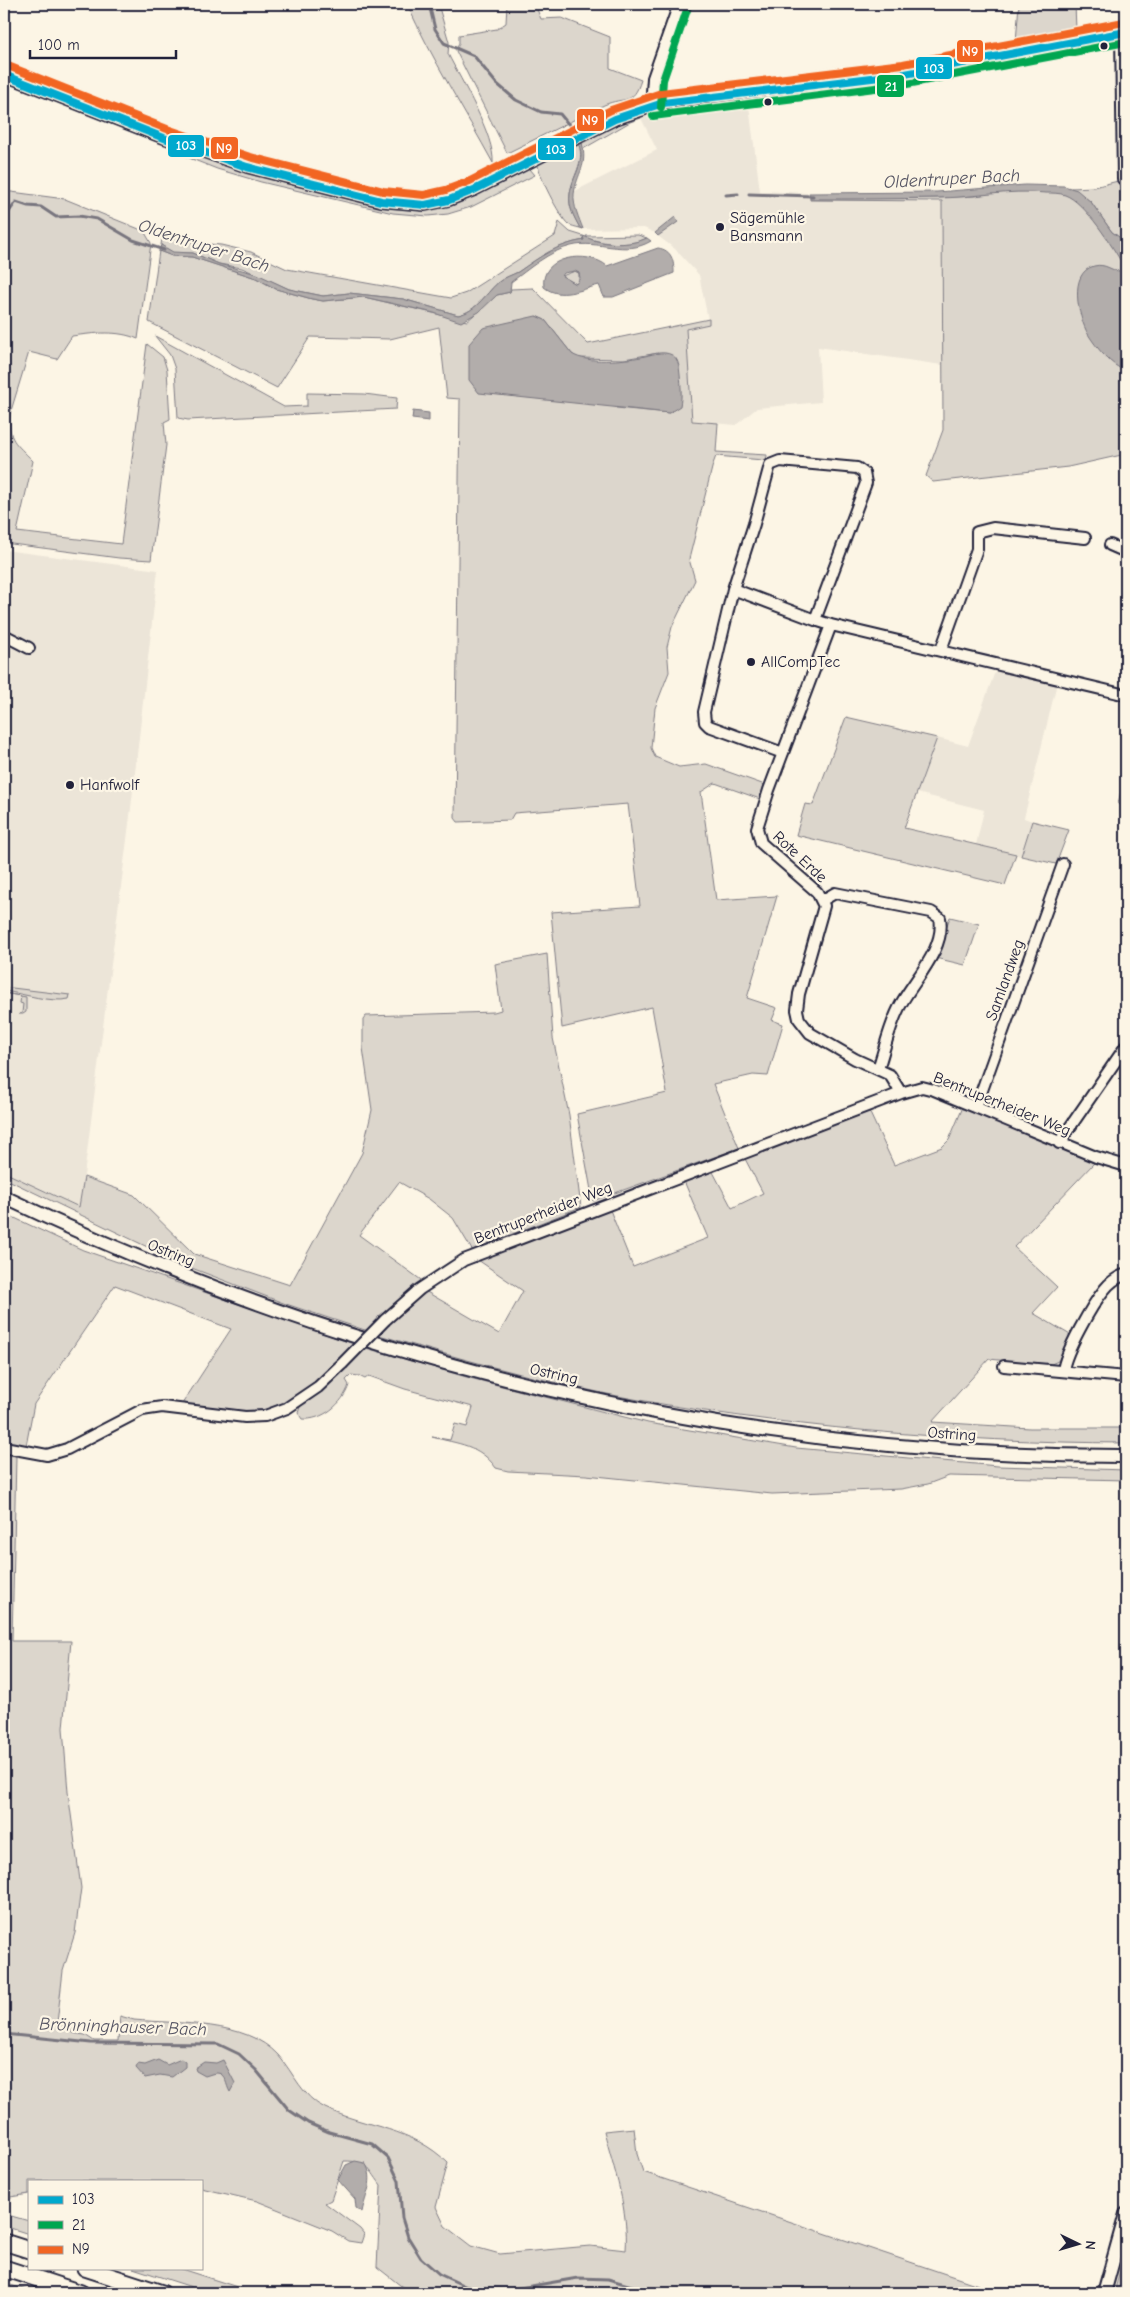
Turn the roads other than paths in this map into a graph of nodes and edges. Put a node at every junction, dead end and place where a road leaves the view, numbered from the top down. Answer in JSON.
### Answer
{"nodes":[{"id":1,"x":679,"y":4,"type":"edge"},
{"id":2,"x":1124,"y":32,"type":"edge"},
{"id":3,"x":4,"y":75,"type":"edge"},
{"id":4,"x":651,"y":106,"type":"junction"},
{"id":5,"x":1123,"y":179,"type":"dead end"},
{"id":6,"x":1085,"y":538,"type":"dead end"},
{"id":7,"x":1110,"y":545,"type":"dead end"},
{"id":8,"x":1126,"y":552,"type":"edge"},
{"id":9,"x":733,"y":589,"type":"junction"},
{"id":10,"x":815,"y":620,"type":"junction"},
{"id":11,"x":831,"y":625,"type":"junction"},
{"id":12,"x":4,"y":635,"type":"edge"},
{"id":13,"x":29,"y":648,"type":"dead end"},
{"id":14,"x":941,"y":650,"type":"junction"},
{"id":15,"x":1126,"y":695,"type":"edge"},
{"id":16,"x":783,"y":753,"type":"junction"},
{"id":17,"x":1063,"y":864,"type":"dead end"},
{"id":18,"x":823,"y":900,"type":"junction"},
{"id":19,"x":1126,"y":1046,"type":"edge"},
{"id":20,"x":878,"y":1069,"type":"junction"},
{"id":21,"x":900,"y":1093,"type":"junction"},
{"id":22,"x":976,"y":1107,"type":"junction"},
{"id":23,"x":1060,"y":1143,"type":"junction"},
{"id":24,"x":1126,"y":1166,"type":"edge"},
{"id":25,"x":4,"y":1197,"type":"edge"},
{"id":26,"x":1126,"y":1274,"type":"edge"},
{"id":27,"x":1004,"y":1366,"type":"dead end"},
{"id":28,"x":1063,"y":1370,"type":"junction"},
{"id":29,"x":1126,"y":1377,"type":"edge"},
{"id":30,"x":4,"y":1447,"type":"edge"},
{"id":31,"x":1126,"y":1456,"type":"edge"},
{"id":32,"x":1126,"y":2214,"type":"edge"},
{"id":33,"x":4,"y":2242,"type":"edge"},
{"id":34,"x":28,"y":2250,"type":"edge"},
{"id":35,"x":4,"y":2268,"type":"edge"},
{"id":36,"x":90,"y":2270,"type":"edge"},
{"id":37,"x":81,"y":2293,"type":"edge"},
{"id":38,"x":162,"y":2293,"type":"edge"},
{"id":39,"x":1104,"y":2293,"type":"edge"}],
"edges":[{"from":1,"to":4,"type":"street"},
{"from":2,"to":4,"type":"street"},
{"from":2,"to":5,"type":"street"},
{"from":3,"to":4,"type":"street"},
{"from":6,"to":14,"type":"street"},
{"from":7,"to":8,"type":"street"},
{"from":9,"to":10,"type":"street"},
{"from":9,"to":10,"type":"street"},
{"from":9,"to":16,"type":"street"},
{"from":10,"to":11,"type":"street"},
{"from":11,"to":14,"type":"street"},
{"from":11,"to":16,"type":"street","name":"Rote Erde"},
{"from":12,"to":13,"type":"street"},
{"from":14,"to":15,"type":"street"},
{"from":16,"to":18,"type":"street","name":"Rote Erde"},
{"from":17,"to":22,"type":"street","name":"Samlandweg"},
{"from":18,"to":20,"type":"street","name":"Rote Erde"},
{"from":18,"to":20,"type":"street"},
{"from":19,"to":23,"type":"street"},
{"from":20,"to":21,"type":"street","name":"Rote Erde"},
{"from":21,"to":22,"type":"street","name":"Bentruperheider Weg"},
{"from":21,"to":30,"type":"street","name":"Bentruperheider Weg","bridge":true},
{"from":22,"to":23,"type":"street","name":"Bentruperheider Weg"},
{"from":23,"to":24,"type":"street","name":"Bentruperheider Weg"},
{"from":25,"to":31,"type":"main road","name":"Ostring"},
{"from":26,"to":28,"type":"street"},
{"from":27,"to":28,"type":"street"},
{"from":28,"to":29,"type":"street"},
{"from":32,"to":39,"type":"main road"},
{"from":33,"to":34,"type":"highway"},
{"from":35,"to":37,"type":"highway"},
{"from":36,"to":38,"type":"highway"}]}
